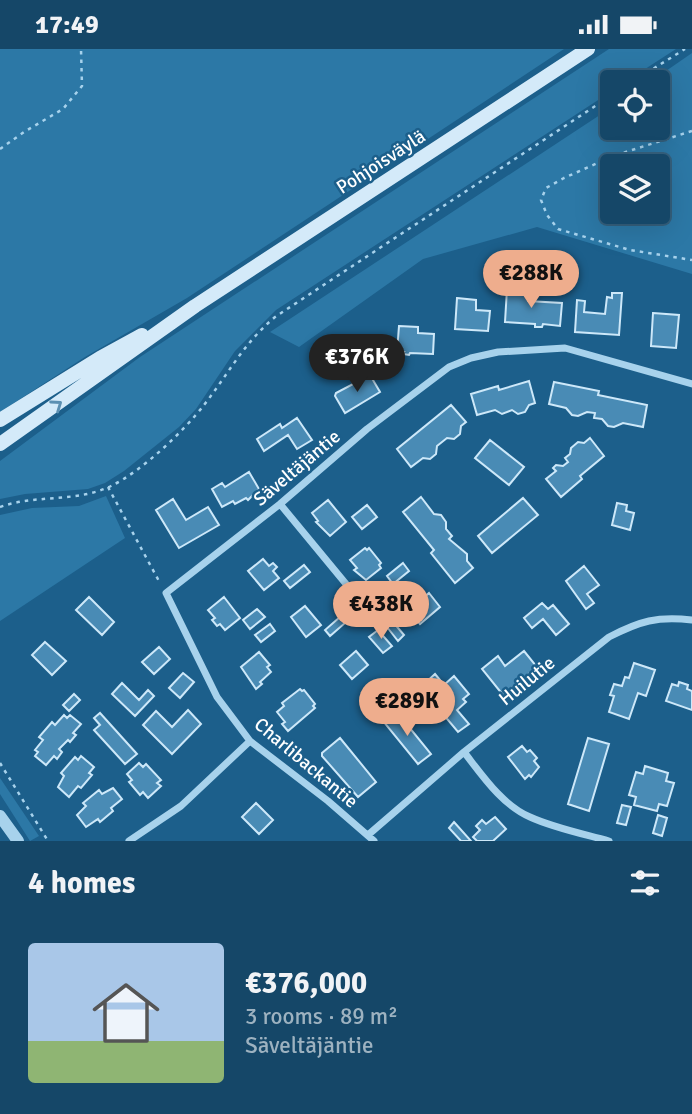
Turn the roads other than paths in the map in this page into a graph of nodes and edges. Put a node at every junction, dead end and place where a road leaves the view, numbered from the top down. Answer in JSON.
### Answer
{"nodes":[{"id":1,"x":588,"y":49,"type":"edge"},
{"id":2,"x":195,"y":306,"type":"junction"},
{"id":3,"x":692,"y":384,"type":"edge"},
{"id":4,"x":0,"y":420,"type":"edge"},
{"id":5,"x":0,"y":444,"type":"edge"},
{"id":6,"x":280,"y":504,"type":"junction"},
{"id":7,"x":166,"y":593,"type":"joint"},
{"id":8,"x":370,"y":613,"type":"dead end"},
{"id":9,"x":692,"y":620,"type":"edge"},
{"id":10,"x":250,"y":741,"type":"junction"},
{"id":11,"x":464,"y":752,"type":"junction"},
{"id":12,"x":0,"y":816,"type":"edge"},
{"id":13,"x":371,"y":838,"type":"edge"},
{"id":14,"x":18,"y":841,"type":"edge"},
{"id":15,"x":130,"y":841,"type":"edge"},
{"id":16,"x":609,"y":841,"type":"edge"}],
"edges":[{"from":1,"to":2,"type":"main road","name":"Pohjoisväylä"},
{"from":2,"to":4,"type":"main road","name":"Pohjoisväylä"},
{"from":5,"to":2,"type":"main road","name":"Pohjoisväylä","one_way":true},
{"from":3,"to":6,"type":"street","name":"Säveltäjäntie"},
{"from":6,"to":7,"type":"street","name":"Säveltäjäntie"},
{"from":6,"to":8,"type":"street"},
{"from":7,"to":10,"type":"street","name":"Charlibackantie"},
{"from":9,"to":11,"type":"street","name":"Huilutie"},
{"from":10,"to":13,"type":"street","name":"Charlibackantie"},
{"from":10,"to":15,"type":"street"},
{"from":11,"to":13,"type":"street","name":"Huilutie"},
{"from":11,"to":16,"type":"street"},
{"from":12,"to":14,"type":"street"}]}
